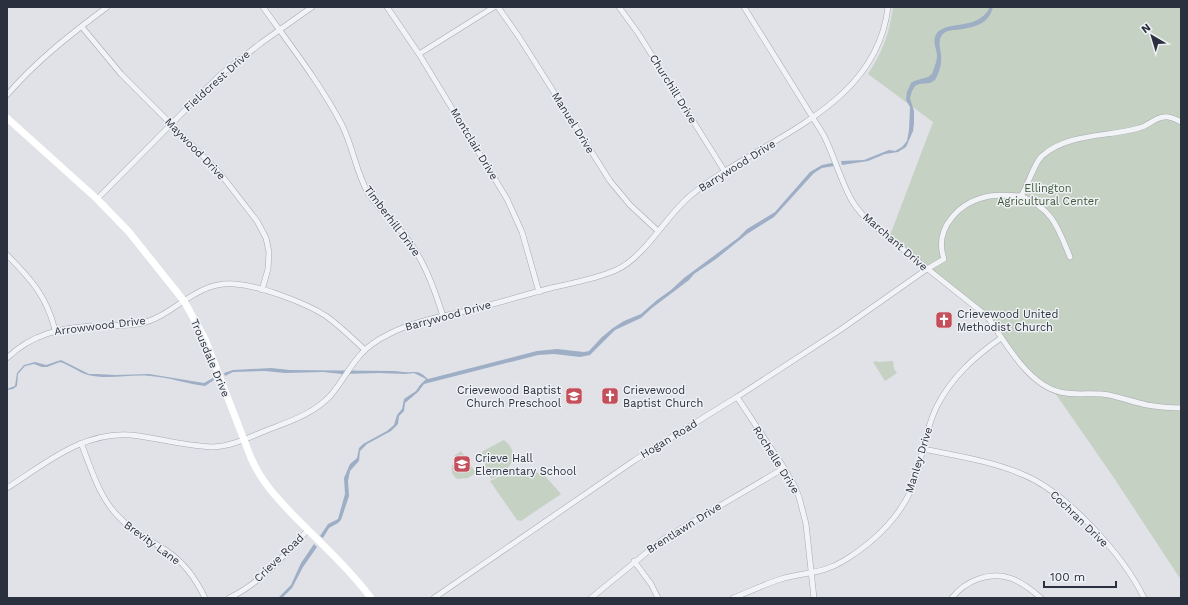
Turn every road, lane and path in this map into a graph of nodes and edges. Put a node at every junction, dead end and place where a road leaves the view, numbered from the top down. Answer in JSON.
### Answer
{"nodes":[{"id":1,"x":107,"y":7,"type":"edge"},
{"id":2,"x":263,"y":7,"type":"edge"},
{"id":3,"x":312,"y":7,"type":"edge"},
{"id":4,"x":387,"y":7,"type":"edge"},
{"id":5,"x":494,"y":7,"type":"edge"},
{"id":6,"x":498,"y":7,"type":"edge"},
{"id":7,"x":619,"y":7,"type":"edge"},
{"id":8,"x":744,"y":7,"type":"edge"},
{"id":9,"x":888,"y":7,"type":"edge"},
{"id":10,"x":82,"y":27,"type":"junction"},
{"id":11,"x":279,"y":30,"type":"junction"},
{"id":12,"x":419,"y":54,"type":"junction"},
{"id":13,"x":7,"y":95,"type":"edge"},
{"id":14,"x":813,"y":117,"type":"junction"},
{"id":15,"x":7,"y":118,"type":"edge"},
{"id":16,"x":1181,"y":122,"type":"edge"},
{"id":17,"x":171,"y":124,"type":"junction"},
{"id":18,"x":725,"y":172,"type":"junction"},
{"id":19,"x":1021,"y":196,"type":"junction"},
{"id":20,"x":97,"y":199,"type":"junction"},
{"id":21,"x":658,"y":231,"type":"junction"},
{"id":22,"x":7,"y":255,"type":"edge"},
{"id":23,"x":1070,"y":257,"type":"dead end"},
{"id":24,"x":926,"y":269,"type":"junction"},
{"id":25,"x":262,"y":290,"type":"junction"},
{"id":26,"x":539,"y":292,"type":"junction"},
{"id":27,"x":184,"y":301,"type":"junction"},
{"id":28,"x":443,"y":316,"type":"junction"},
{"id":29,"x":55,"y":330,"type":"junction"},
{"id":30,"x":1001,"y":338,"type":"junction"},
{"id":31,"x":365,"y":350,"type":"junction"},
{"id":32,"x":7,"y":358,"type":"edge"},
{"id":33,"x":737,"y":397,"type":"junction"},
{"id":34,"x":1181,"y":408,"type":"edge"},
{"id":35,"x":244,"y":440,"type":"junction"},
{"id":36,"x":81,"y":443,"type":"junction"},
{"id":37,"x":923,"y":449,"type":"junction"},
{"id":38,"x":784,"y":468,"type":"junction"},
{"id":39,"x":7,"y":488,"type":"edge"},
{"id":40,"x":308,"y":530,"type":"junction"},
{"id":41,"x":634,"y":561,"type":"junction"},
{"id":42,"x":811,"y":574,"type":"junction"},
{"id":43,"x":205,"y":598,"type":"edge"},
{"id":44,"x":230,"y":598,"type":"edge"},
{"id":45,"x":371,"y":598,"type":"edge"},
{"id":46,"x":434,"y":598,"type":"edge"},
{"id":47,"x":591,"y":598,"type":"edge"},
{"id":48,"x":658,"y":598,"type":"edge"},
{"id":49,"x":733,"y":598,"type":"edge"},
{"id":50,"x":814,"y":598,"type":"edge"},
{"id":51,"x":952,"y":598,"type":"edge"},
{"id":52,"x":1041,"y":598,"type":"edge"},
{"id":53,"x":1144,"y":598,"type":"edge"}],
"edges":[{"from":1,"to":10,"type":"street"},
{"from":2,"to":11,"type":"street","name":"Timberhill Drive"},
{"from":3,"to":11,"type":"street","name":"Fieldcrest Drive"},
{"from":4,"to":12,"type":"street","name":"Montclair Drive"},
{"from":5,"to":12,"type":"street"},
{"from":6,"to":21,"type":"street","name":"Manuel Drive"},
{"from":7,"to":18,"type":"street","name":"Churchill Drive"},
{"from":8,"to":14,"type":"street","name":"Marchant Drive"},
{"from":9,"to":14,"type":"street","name":"Barrywood Drive"},
{"from":10,"to":13,"type":"street"},
{"from":10,"to":17,"type":"street","name":"Maywood Drive"},
{"from":11,"to":17,"type":"street","name":"Fieldcrest Drive"},
{"from":11,"to":28,"type":"street","name":"Timberhill Drive"},
{"from":12,"to":26,"type":"street","name":"Montclair Drive"},
{"from":14,"to":18,"type":"street","name":"Barrywood Drive"},
{"from":14,"to":24,"type":"street","name":"Marchant Drive"},
{"from":15,"to":20,"type":"street","name":"Trousdale Drive"},
{"from":16,"to":19,"type":"street"},
{"from":17,"to":20,"type":"street","name":"Fieldcrest Drive"},
{"from":17,"to":25,"type":"street","name":"Maywood Drive"},
{"from":18,"to":21,"type":"street","name":"Barrywood Drive"},
{"from":19,"to":23,"type":"street"},
{"from":19,"to":24,"type":"street","name":"Hogan Road"},
{"from":20,"to":27,"type":"street","name":"Trousdale Drive"},
{"from":21,"to":26,"type":"street","name":"Barrywood Drive"},
{"from":22,"to":29,"type":"street"},
{"from":24,"to":30,"type":"street","name":"Marchant Drive"},
{"from":24,"to":33,"type":"street","name":"Hogan Road"},
{"from":25,"to":27,"type":"street","name":"Arrowwood Drive"},
{"from":25,"to":31,"type":"street","name":"Arrowwood Drive"},
{"from":26,"to":28,"type":"street","name":"Barrywood Drive"},
{"from":27,"to":29,"type":"street","name":"Arrowwood Drive"},
{"from":27,"to":35,"type":"street","name":"Trousdale Drive"},
{"from":28,"to":31,"type":"street","name":"Barrywood Drive"},
{"from":29,"to":32,"type":"street","name":"Arrowwood Drive"},
{"from":30,"to":34,"type":"street","name":"Marchant Drive"},
{"from":30,"to":37,"type":"street","name":"Manley Drive"},
{"from":31,"to":35,"type":"street","name":"Barrywood Drive"},
{"from":33,"to":38,"type":"street","name":"Rochelle Drive"},
{"from":33,"to":46,"type":"street","name":"Hogan Road"},
{"from":35,"to":36,"type":"street","name":"Barrywood Drive"},
{"from":35,"to":40,"type":"street","name":"Trousdale Drive"},
{"from":36,"to":39,"type":"street","name":"Barrywood Drive"},
{"from":36,"to":43,"type":"street","name":"Brevity Lane"},
{"from":37,"to":42,"type":"street","name":"Manley Drive"},
{"from":37,"to":53,"type":"street","name":"Cochran Drive"},
{"from":38,"to":41,"type":"street","name":"Brentlawn Drive"},
{"from":38,"to":42,"type":"street","name":"Rochelle Drive"},
{"from":40,"to":44,"type":"street","name":"Crieve Road"},
{"from":40,"to":45,"type":"street","name":"Trousdale Drive"},
{"from":41,"to":47,"type":"street","name":"Brentlawn Drive"},
{"from":41,"to":48,"type":"street"},
{"from":42,"to":49,"type":"street","name":"Manley Drive"},
{"from":42,"to":50,"type":"street","name":"Rochelle Drive"},
{"from":51,"to":52,"type":"street"}]}
